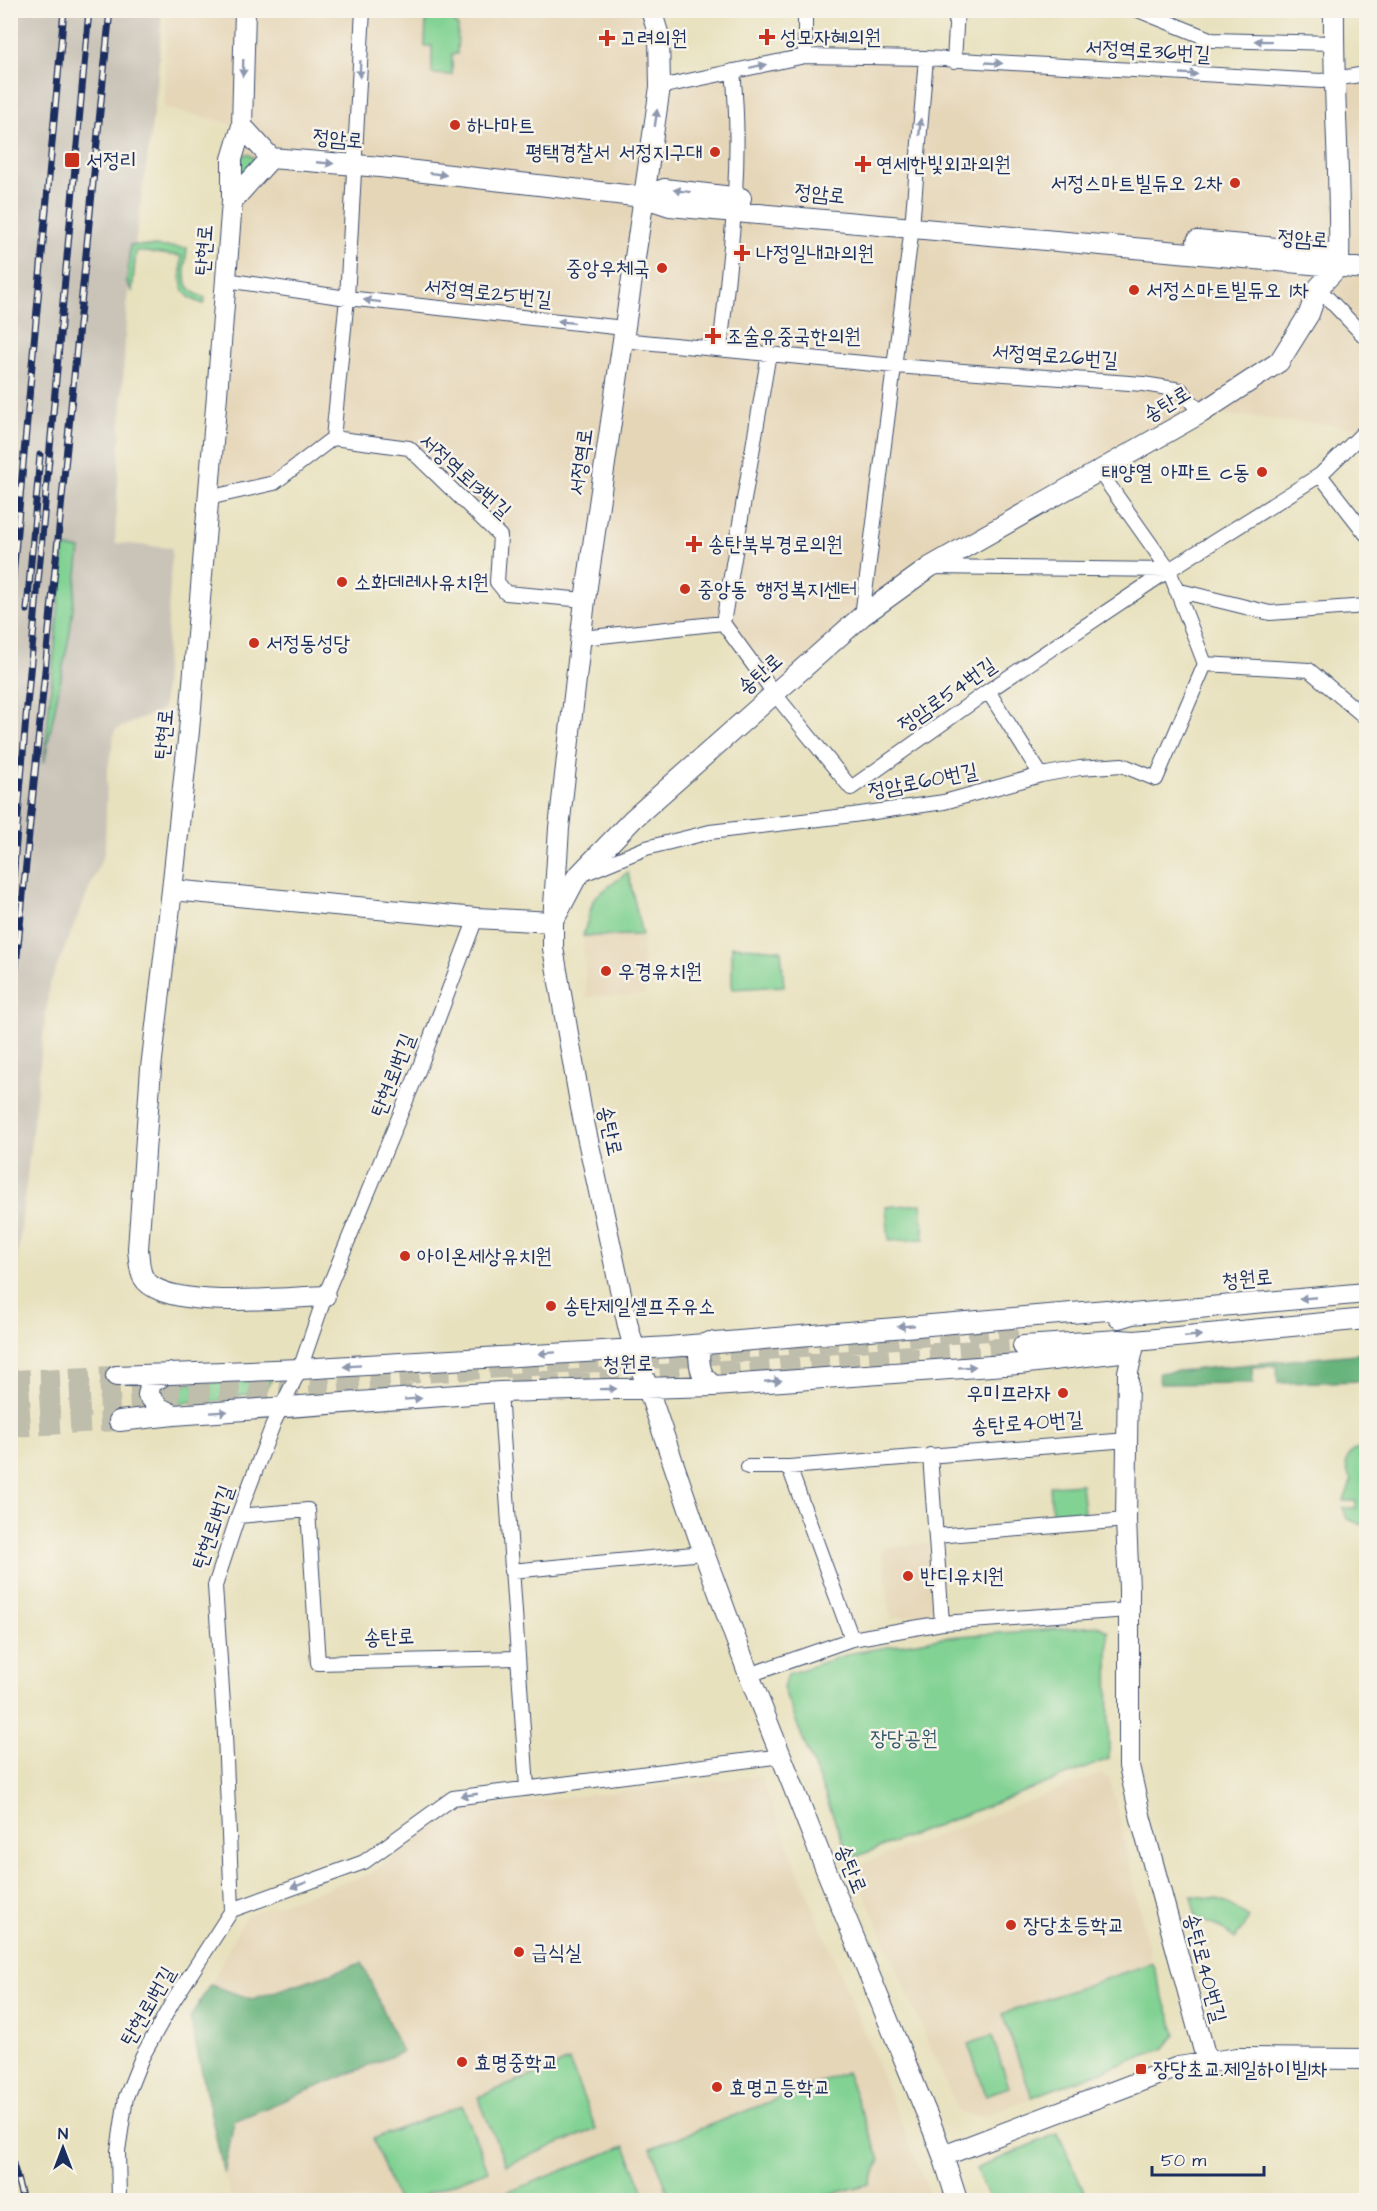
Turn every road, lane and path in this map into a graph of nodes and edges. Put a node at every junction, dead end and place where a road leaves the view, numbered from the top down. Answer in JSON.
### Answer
{"nodes":[{"id":1,"x":245,"y":10,"type":"edge"},
{"id":2,"x":363,"y":10,"type":"edge"},
{"id":3,"x":651,"y":10,"type":"edge"},
{"id":4,"x":805,"y":10,"type":"edge"},
{"id":5,"x":957,"y":10,"type":"edge"},
{"id":6,"x":1138,"y":10,"type":"edge"},
{"id":7,"x":1322,"y":10,"type":"edge"},
{"id":8,"x":1334,"y":10,"type":"edge"},
{"id":9,"x":1328,"y":43,"type":"junction"},
{"id":10,"x":805,"y":56,"type":"junction"},
{"id":11,"x":926,"y":58,"type":"junction"},
{"id":12,"x":954,"y":61,"type":"junction"},
{"id":13,"x":733,"y":71,"type":"junction"},
{"id":14,"x":1366,"y":74,"type":"edge"},
{"id":15,"x":1328,"y":80,"type":"junction"},
{"id":16,"x":660,"y":87,"type":"junction"},
{"id":17,"x":242,"y":126,"type":"junction"},
{"id":18,"x":271,"y":158,"type":"junction"},
{"id":19,"x":356,"y":165,"type":"junction"},
{"id":20,"x":231,"y":175,"type":"junction"},
{"id":21,"x":253,"y":179,"type":"junction"},
{"id":22,"x":643,"y":197,"type":"junction"},
{"id":23,"x":232,"y":201,"type":"junction"},
{"id":24,"x":735,"y":204,"type":"junction"},
{"id":25,"x":912,"y":222,"type":"junction"},
{"id":26,"x":1332,"y":259,"type":"junction"},
{"id":27,"x":1366,"y":269,"type":"edge"},
{"id":28,"x":226,"y":280,"type":"junction"},
{"id":29,"x":1318,"y":288,"type":"junction"},
{"id":30,"x":347,"y":298,"type":"junction"},
{"id":31,"x":623,"y":334,"type":"junction"},
{"id":32,"x":1366,"y":338,"type":"edge"},
{"id":33,"x":720,"y":349,"type":"junction"},
{"id":34,"x":769,"y":353,"type":"junction"},
{"id":35,"x":895,"y":366,"type":"junction"},
{"id":36,"x":1201,"y":413,"type":"junction"},
{"id":37,"x":1366,"y":430,"type":"edge"},
{"id":38,"x":333,"y":438,"type":"junction"},
{"id":39,"x":1099,"y":471,"type":"junction"},
{"id":40,"x":1320,"y":475,"type":"junction"},
{"id":41,"x":208,"y":498,"type":"junction"},
{"id":42,"x":1366,"y":534,"type":"edge"},
{"id":43,"x":930,"y":567,"type":"junction"},
{"id":44,"x":1169,"y":570,"type":"junction"},
{"id":45,"x":1176,"y":590,"type":"junction"},
{"id":46,"x":585,"y":600,"type":"junction"},
{"id":47,"x":1366,"y":606,"type":"edge"},
{"id":48,"x":862,"y":616,"type":"junction"},
{"id":49,"x":723,"y":623,"type":"junction"},
{"id":50,"x":582,"y":638,"type":"junction"},
{"id":51,"x":1205,"y":664,"type":"junction"},
{"id":52,"x":988,"y":691,"type":"junction"},
{"id":53,"x":774,"y":693,"type":"junction"},
{"id":54,"x":1366,"y":717,"type":"edge"},
{"id":55,"x":1041,"y":775,"type":"junction"},
{"id":56,"x":576,"y":878,"type":"junction"},
{"id":57,"x":172,"y":891,"type":"junction"},
{"id":58,"x":476,"y":918,"type":"junction"},
{"id":59,"x":553,"y":922,"type":"junction"},
{"id":60,"x":1366,"y":1293,"type":"edge"},
{"id":61,"x":325,"y":1296,"type":"junction"},
{"id":62,"x":1132,"y":1314,"type":"junction"},
{"id":63,"x":1366,"y":1319,"type":"edge"},
{"id":64,"x":1135,"y":1341,"type":"junction"},
{"id":65,"x":710,"y":1342,"type":"junction"},
{"id":66,"x":634,"y":1348,"type":"junction"},
{"id":67,"x":300,"y":1369,"type":"junction"},
{"id":68,"x":168,"y":1373,"type":"junction"},
{"id":69,"x":116,"y":1376,"type":"tunnel mouth"},
{"id":70,"x":714,"y":1386,"type":"junction"},
{"id":71,"x":648,"y":1388,"type":"junction"},
{"id":72,"x":500,"y":1392,"type":"junction"},
{"id":73,"x":281,"y":1408,"type":"junction"},
{"id":74,"x":174,"y":1415,"type":"junction"},
{"id":75,"x":118,"y":1421,"type":"tunnel mouth"},
{"id":76,"x":1128,"y":1440,"type":"junction"},
{"id":77,"x":930,"y":1455,"type":"junction"},
{"id":78,"x":748,"y":1467,"type":"dead end"},
{"id":79,"x":789,"y":1467,"type":"junction"},
{"id":80,"x":238,"y":1516,"type":"junction"},
{"id":81,"x":1126,"y":1520,"type":"junction"},
{"id":82,"x":936,"y":1536,"type":"junction"},
{"id":83,"x":704,"y":1553,"type":"junction"},
{"id":84,"x":511,"y":1571,"type":"junction"},
{"id":85,"x":1129,"y":1610,"type":"junction"},
{"id":86,"x":942,"y":1623,"type":"junction"},
{"id":87,"x":852,"y":1639,"type":"junction"},
{"id":88,"x":517,"y":1658,"type":"junction"},
{"id":89,"x":749,"y":1675,"type":"junction"},
{"id":90,"x":782,"y":1756,"type":"junction"},
{"id":91,"x":527,"y":1788,"type":"junction"},
{"id":92,"x":232,"y":1910,"type":"junction"},
{"id":93,"x":1366,"y":2059,"type":"edge"},
{"id":94,"x":1207,"y":2062,"type":"junction"},
{"id":95,"x":943,"y":2156,"type":"junction"},
{"id":96,"x":119,"y":2200,"type":"edge"},
{"id":97,"x":957,"y":2200,"type":"edge"}],
"edges":[{"from":1,"to":17,"type":"street","name":"탄현로","one_way":true},
{"from":2,"to":19,"type":"street","one_way":true},
{"from":3,"to":16,"type":"street","name":"서정역로"},
{"from":4,"to":10,"type":"street"},
{"from":5,"to":12,"type":"street"},
{"from":9,"to":6,"type":"street","one_way":true},
{"from":7,"to":9,"type":"street"},
{"from":8,"to":9,"type":"street"},
{"from":9,"to":15,"type":"street"},
{"from":10,"to":11,"type":"street","name":"서정역로36번길"},
{"from":13,"to":10,"type":"street","name":"서정역로36번길","one_way":true},
{"from":11,"to":12,"type":"street","name":"서정역로36번길"},
{"from":25,"to":11,"type":"street","one_way":true},
{"from":12,"to":15,"type":"street","name":"서정역로36번길","one_way":true},
{"from":13,"to":16,"type":"street","name":"서정역로36번길"},
{"from":13,"to":24,"type":"street"},
{"from":14,"to":15,"type":"street","name":"서정역로36번길"},
{"from":15,"to":26,"type":"street"},
{"from":22,"to":16,"type":"street","name":"서정역로","one_way":true},
{"from":17,"to":18,"type":"street"},
{"from":17,"to":20,"type":"street","name":"탄현로"},
{"from":18,"to":19,"type":"street","name":"정암로","one_way":true},
{"from":18,"to":21,"type":"street","name":"탄현로"},
{"from":19,"to":22,"type":"street","name":"정암로","one_way":true},
{"from":19,"to":30,"type":"street"},
{"from":20,"to":21,"type":"street"},
{"from":20,"to":23,"type":"street","name":"탄현로"},
{"from":21,"to":23,"type":"street","name":"탄현로"},
{"from":22,"to":24,"type":"street","name":"정암로"},
{"from":22,"to":31,"type":"street","name":"서정역로"},
{"from":23,"to":28,"type":"street","name":"탄현로"},
{"from":24,"to":25,"type":"street","name":"정암로"},
{"from":24,"to":33,"type":"street"},
{"from":25,"to":26,"type":"street","name":"정암로"},
{"from":25,"to":35,"type":"street"},
{"from":26,"to":27,"type":"street","name":"정암로"},
{"from":26,"to":29,"type":"street","name":"송탄로"},
{"from":28,"to":30,"type":"street","name":"서정역로25번길"},
{"from":28,"to":41,"type":"street","name":"탄현로"},
{"from":29,"to":32,"type":"street"},
{"from":29,"to":36,"type":"street","name":"송탄로"},
{"from":31,"to":30,"type":"street","name":"서정역로25번길","one_way":true},
{"from":30,"to":38,"type":"street"},
{"from":31,"to":33,"type":"street","name":"서정역로26번길"},
{"from":31,"to":46,"type":"street","name":"서정역로"},
{"from":33,"to":34,"type":"street","name":"서정역로26번길"},
{"from":34,"to":35,"type":"street","name":"서정역로26번길"},
{"from":34,"to":49,"type":"street"},
{"from":35,"to":36,"type":"street","name":"서정역로26번길"},
{"from":35,"to":48,"type":"street"},
{"from":36,"to":39,"type":"street","name":"송탄로"},
{"from":37,"to":40,"type":"street","name":"정암로54번길"},
{"from":38,"to":41,"type":"street"},
{"from":38,"to":46,"type":"street","name":"서정역로13번길"},
{"from":39,"to":43,"type":"street","name":"송탄로"},
{"from":39,"to":44,"type":"street"},
{"from":40,"to":42,"type":"street"},
{"from":40,"to":44,"type":"street","name":"정암로54번길"},
{"from":41,"to":57,"type":"street","name":"탄현로"},
{"from":43,"to":44,"type":"street"},
{"from":43,"to":48,"type":"street","name":"송탄로"},
{"from":44,"to":45,"type":"street"},
{"from":44,"to":52,"type":"street","name":"정암로54번길"},
{"from":45,"to":47,"type":"street"},
{"from":45,"to":51,"type":"street"},
{"from":46,"to":50,"type":"street","name":"서정역로"},
{"from":48,"to":53,"type":"street","name":"송탄로"},
{"from":49,"to":50,"type":"street"},
{"from":49,"to":53,"type":"street"},
{"from":50,"to":59,"type":"street","name":"서정역로"},
{"from":51,"to":54,"type":"street"},
{"from":51,"to":55,"type":"street","name":"정암로60번길"},
{"from":52,"to":53,"type":"street","name":"정암로54번길"},
{"from":52,"to":55,"type":"street"},
{"from":53,"to":56,"type":"street","name":"송탄로"},
{"from":55,"to":56,"type":"street","name":"정암로60번길"},
{"from":56,"to":59,"type":"street","name":"송탄로"},
{"from":57,"to":58,"type":"street"},
{"from":57,"to":61,"type":"street","name":"탄현로"},
{"from":58,"to":59,"type":"street"},
{"from":58,"to":61,"type":"street","name":"탄현로1번길"},
{"from":59,"to":66,"type":"street","name":"송탄로"},
{"from":60,"to":62,"type":"street","name":"청원로","one_way":true},
{"from":61,"to":67,"type":"street","name":"탄현로1번길"},
{"from":62,"to":64,"type":"street","name":"청원로"},
{"from":62,"to":65,"type":"street","name":"청원로","one_way":true},
{"from":64,"to":63,"type":"street","name":"청원로","one_way":true},
{"from":70,"to":64,"type":"street","name":"청원로","one_way":true},
{"from":64,"to":76,"type":"street","name":"송탄로40번길"},
{"from":65,"to":66,"type":"street","name":"청원로"},
{"from":65,"to":70,"type":"street"},
{"from":66,"to":67,"type":"street","name":"청원로","one_way":true},
{"from":66,"to":71,"type":"street","name":"송탄로"},
{"from":67,"to":68,"type":"street","name":"청원로"},
{"from":67,"to":73,"type":"street","name":"탄현로1번길"},
{"from":68,"to":69,"type":"street","name":"청원로"},
{"from":68,"to":74,"type":"street"},
{"from":70,"to":71,"type":"street","name":"청원로"},
{"from":72,"to":71,"type":"street","name":"청원로","one_way":true},
{"from":71,"to":83,"type":"street","name":"송탄로"},
{"from":73,"to":72,"type":"street","name":"청원로","one_way":true},
{"from":72,"to":84,"type":"street"},
{"from":74,"to":73,"type":"street","name":"청원로","one_way":true},
{"from":73,"to":80,"type":"street","name":"탄현로1번길"},
{"from":74,"to":75,"type":"street","name":"청원로"},
{"from":76,"to":77,"type":"street","name":"송탄로40번길"},
{"from":76,"to":81,"type":"street","name":"송탄로40번길"},
{"from":77,"to":79,"type":"street","name":"송탄로40번길"},
{"from":77,"to":82,"type":"street"},
{"from":78,"to":79,"type":"street","name":"송탄로40번길"},
{"from":79,"to":87,"type":"street"},
{"from":80,"to":88,"type":"street","name":"송탄로"},
{"from":80,"to":92,"type":"street","name":"탄현로1번길"},
{"from":81,"to":82,"type":"street"},
{"from":81,"to":85,"type":"street","name":"송탄로40번길"},
{"from":82,"to":86,"type":"street"},
{"from":83,"to":84,"type":"street"},
{"from":83,"to":89,"type":"street","name":"송탄로"},
{"from":84,"to":88,"type":"street"},
{"from":85,"to":86,"type":"street"},
{"from":85,"to":94,"type":"street","name":"송탄로40번길"},
{"from":86,"to":87,"type":"street"},
{"from":87,"to":89,"type":"street"},
{"from":88,"to":91,"type":"street"},
{"from":89,"to":90,"type":"street","name":"송탄로"},
{"from":90,"to":91,"type":"street"},
{"from":90,"to":95,"type":"street","name":"송탄로"},
{"from":91,"to":92,"type":"street","one_way":true},
{"from":92,"to":96,"type":"street","name":"탄현로1번길"},
{"from":93,"to":94,"type":"street"},
{"from":94,"to":95,"type":"street"},
{"from":95,"to":97,"type":"street","name":"송탄로"}]}
